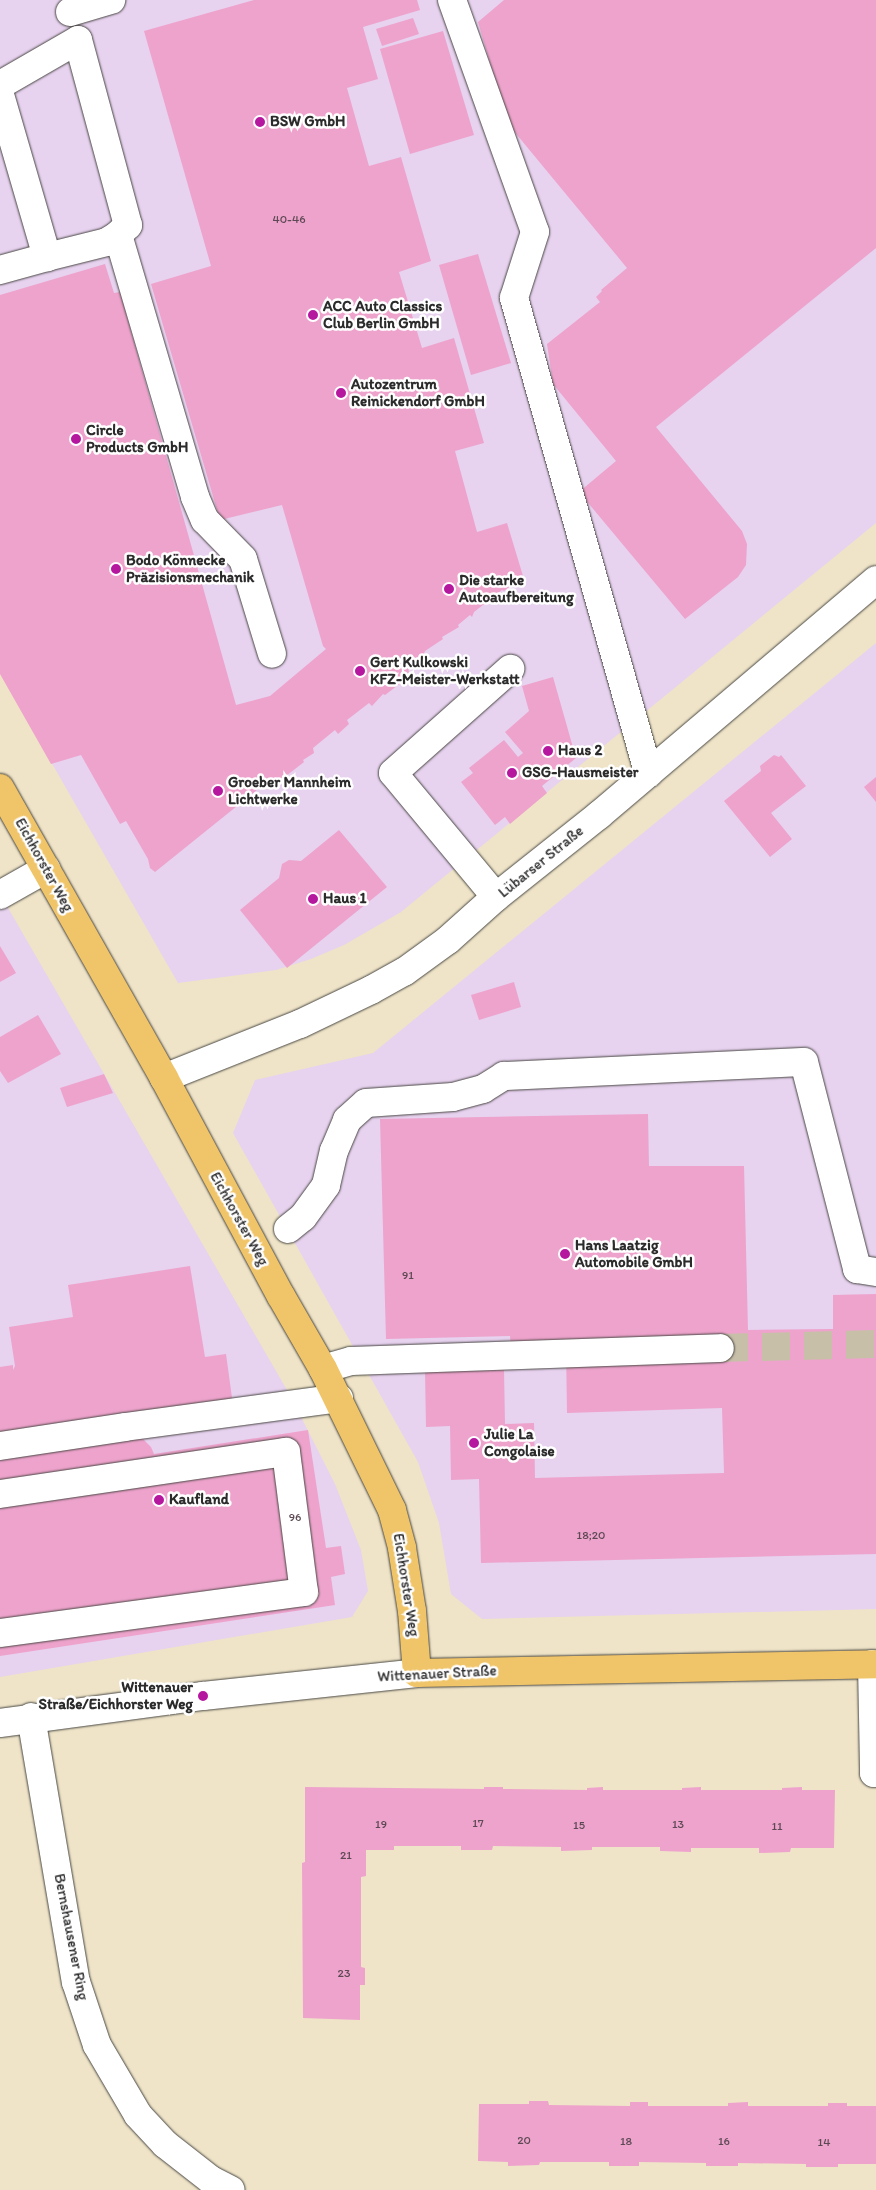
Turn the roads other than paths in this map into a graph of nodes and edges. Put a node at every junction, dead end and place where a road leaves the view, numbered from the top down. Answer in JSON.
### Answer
{"nodes":[{"id":1,"x":111,"y":0,"type":"edge"},
{"id":2,"x":452,"y":0,"type":"edge"},
{"id":3,"x":68,"y":6,"type":"edge"},
{"id":4,"x":78,"y":40,"type":"junction"},
{"id":5,"x":0,"y":85,"type":"edge"},
{"id":6,"x":0,"y":95,"type":"edge"},
{"id":7,"x":118,"y":235,"type":"junction"},
{"id":8,"x":47,"y":257,"type":"junction"},
{"id":9,"x":0,"y":270,"type":"edge"},
{"id":10,"x":876,"y":580,"type":"edge"},
{"id":11,"x":272,"y":654,"type":"dead end"},
{"id":12,"x":510,"y":670,"type":"dead end"},
{"id":13,"x":648,"y":772,"type":"junction"},
{"id":14,"x":0,"y":788,"type":"edge"},
{"id":15,"x":46,"y":869,"type":"junction"},
{"id":16,"x":0,"y":895,"type":"edge"},
{"id":17,"x":496,"y":897,"type":"junction"},
{"id":18,"x":164,"y":1078,"type":"junction"},
{"id":19,"x":288,"y":1228,"type":"dead end"},
{"id":20,"x":876,"y":1272,"type":"edge"},
{"id":21,"x":720,"y":1348,"type":"tunnel mouth"},
{"id":22,"x":324,"y":1369,"type":"junction"},
{"id":23,"x":339,"y":1398,"type":"junction"},
{"id":24,"x":0,"y":1446,"type":"edge"},
{"id":25,"x":0,"y":1494,"type":"edge"},
{"id":26,"x":0,"y":1633,"type":"edge"},
{"id":27,"x":874,"y":1664,"type":"edge"},
{"id":28,"x":417,"y":1673,"type":"junction"},
{"id":29,"x":31,"y":1717,"type":"junction"},
{"id":30,"x":0,"y":1723,"type":"edge"},
{"id":31,"x":876,"y":1773,"type":"edge"},
{"id":32,"x":231,"y":2190,"type":"edge"}],
"edges":[{"from":1,"to":3,"type":"street"},
{"from":2,"to":13,"type":"street"},
{"from":3,"to":4,"type":"street"},
{"from":4,"to":5,"type":"street"},
{"from":4,"to":7,"type":"street"},
{"from":6,"to":8,"type":"street"},
{"from":7,"to":8,"type":"street"},
{"from":7,"to":11,"type":"street"},
{"from":8,"to":9,"type":"street"},
{"from":10,"to":13,"type":"street","name":"Lübarser Straße"},
{"from":12,"to":17,"type":"street"},
{"from":13,"to":17,"type":"street","name":"Lübarser Straße"},
{"from":14,"to":15,"type":"main road","name":"Eichhorster Weg"},
{"from":15,"to":16,"type":"street"},
{"from":15,"to":18,"type":"main road","name":"Eichhorster Weg"},
{"from":17,"to":18,"type":"street","name":"Lübarser Straße"},
{"from":18,"to":22,"type":"main road","name":"Eichhorster Weg"},
{"from":19,"to":20,"type":"street"},
{"from":21,"to":22,"type":"street"},
{"from":22,"to":23,"type":"main road","name":"Eichhorster Weg"},
{"from":23,"to":24,"type":"street"},
{"from":23,"to":28,"type":"main road","name":"Eichhorster Weg"},
{"from":25,"to":26,"type":"street"},
{"from":27,"to":28,"type":"main road","name":"Wittenauer Straße"},
{"from":27,"to":31,"type":"street"},
{"from":28,"to":29,"type":"street","name":"Wittenauer Straße"},
{"from":29,"to":30,"type":"street","name":"Wittenauer Straße"},
{"from":29,"to":32,"type":"street","name":"Bernshausener Ring"}]}
